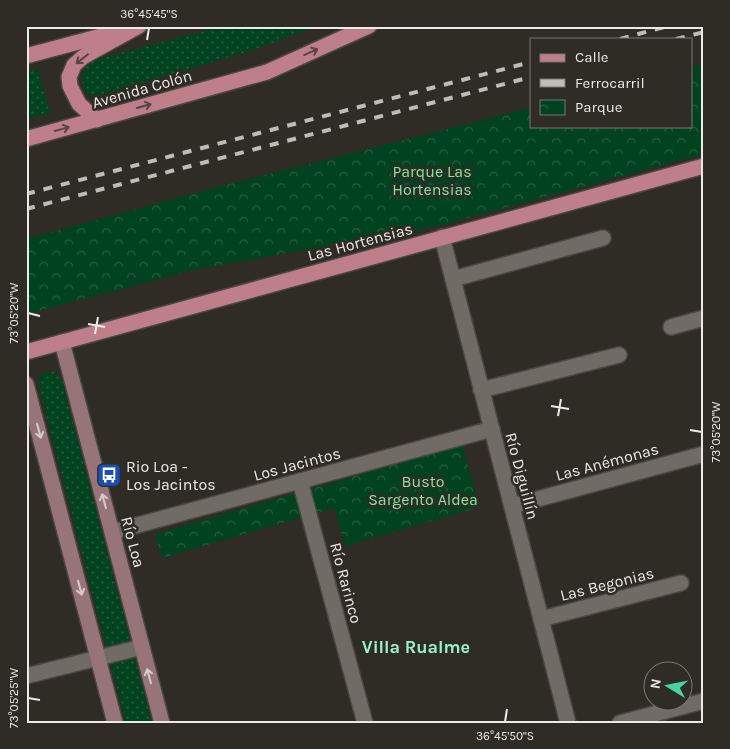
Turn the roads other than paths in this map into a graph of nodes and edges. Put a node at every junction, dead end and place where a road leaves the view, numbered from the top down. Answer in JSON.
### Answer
{"nodes":[{"id":1,"x":138,"y":26,"type":"edge"},
{"id":2,"x":369,"y":26,"type":"edge"},
{"id":3,"x":26,"y":56,"type":"edge"},
{"id":4,"x":97,"y":120,"type":"junction"},
{"id":5,"x":26,"y":138,"type":"edge"},
{"id":6,"x":704,"y":166,"type":"edge"},
{"id":7,"x":442,"y":237,"type":"junction"},
{"id":8,"x":603,"y":238,"type":"dead end"},
{"id":9,"x":453,"y":279,"type":"junction"},
{"id":10,"x":704,"y":318,"type":"edge"},
{"id":11,"x":671,"y":327,"type":"dead end"},
{"id":12,"x":62,"y":342,"type":"junction"},
{"id":13,"x":26,"y":352,"type":"edge"},
{"id":14,"x":619,"y":355,"type":"dead end"},
{"id":15,"x":26,"y":384,"type":"edge"},
{"id":16,"x":482,"y":390,"type":"junction"},
{"id":17,"x":492,"y":429,"type":"junction"},
{"id":18,"x":704,"y":454,"type":"edge"},
{"id":19,"x":300,"y":481,"type":"junction"},
{"id":20,"x":512,"y":506,"type":"junction"},
{"id":21,"x":112,"y":532,"type":"junction"},
{"id":22,"x":681,"y":583,"type":"dead end"},
{"id":23,"x":541,"y":619,"type":"junction"},
{"id":24,"x":142,"y":647,"type":"junction"},
{"id":25,"x":98,"y":658,"type":"junction"},
{"id":26,"x":26,"y":676,"type":"edge"},
{"id":27,"x":704,"y":701,"type":"edge"},
{"id":28,"x":114,"y":723,"type":"edge"},
{"id":29,"x":162,"y":723,"type":"edge"},
{"id":30,"x":366,"y":723,"type":"edge"},
{"id":31,"x":568,"y":723,"type":"edge"},
{"id":32,"x":620,"y":723,"type":"edge"}],
"edges":[{"from":1,"to":3,"type":"main road"},
{"from":1,"to":4,"type":"main road","one_way":true},
{"from":4,"to":2,"type":"main road","name":"Avenida Colón","one_way":true},
{"from":5,"to":4,"type":"main road","name":"Avenida Colón","one_way":true},
{"from":6,"to":7,"type":"main road","name":"Las Hortensias"},
{"from":7,"to":9,"type":"street","name":"Río Diguillín"},
{"from":7,"to":12,"type":"main road","name":"Las Hortensias"},
{"from":8,"to":9,"type":"street"},
{"from":9,"to":16,"type":"street","name":"Río Diguillín"},
{"from":10,"to":11,"type":"street"},
{"from":12,"to":13,"type":"main road","name":"Las Hortensias"},
{"from":21,"to":12,"type":"street","name":"Río Loa","one_way":true},
{"from":14,"to":16,"type":"street"},
{"from":15,"to":25,"type":"street","one_way":true},
{"from":16,"to":17,"type":"street","name":"Río Diguillín"},
{"from":17,"to":19,"type":"street","name":"Los Jacintos"},
{"from":17,"to":20,"type":"street","name":"Río Diguillín"},
{"from":18,"to":20,"type":"street","name":"Las Anémonas"},
{"from":19,"to":21,"type":"street","name":"Los Jacintos"},
{"from":19,"to":30,"type":"street","name":"Río Rarinco"},
{"from":20,"to":23,"type":"street","name":"Río Diguillín"},
{"from":21,"to":24,"type":"street","name":"Río Loa"},
{"from":22,"to":23,"type":"street","name":"Las Begonias"},
{"from":23,"to":31,"type":"street","name":"Río Diguillín"},
{"from":24,"to":25,"type":"street"},
{"from":29,"to":24,"type":"street","name":"Río Loa","one_way":true},
{"from":25,"to":26,"type":"street"},
{"from":25,"to":28,"type":"street"},
{"from":27,"to":32,"type":"street"}]}
